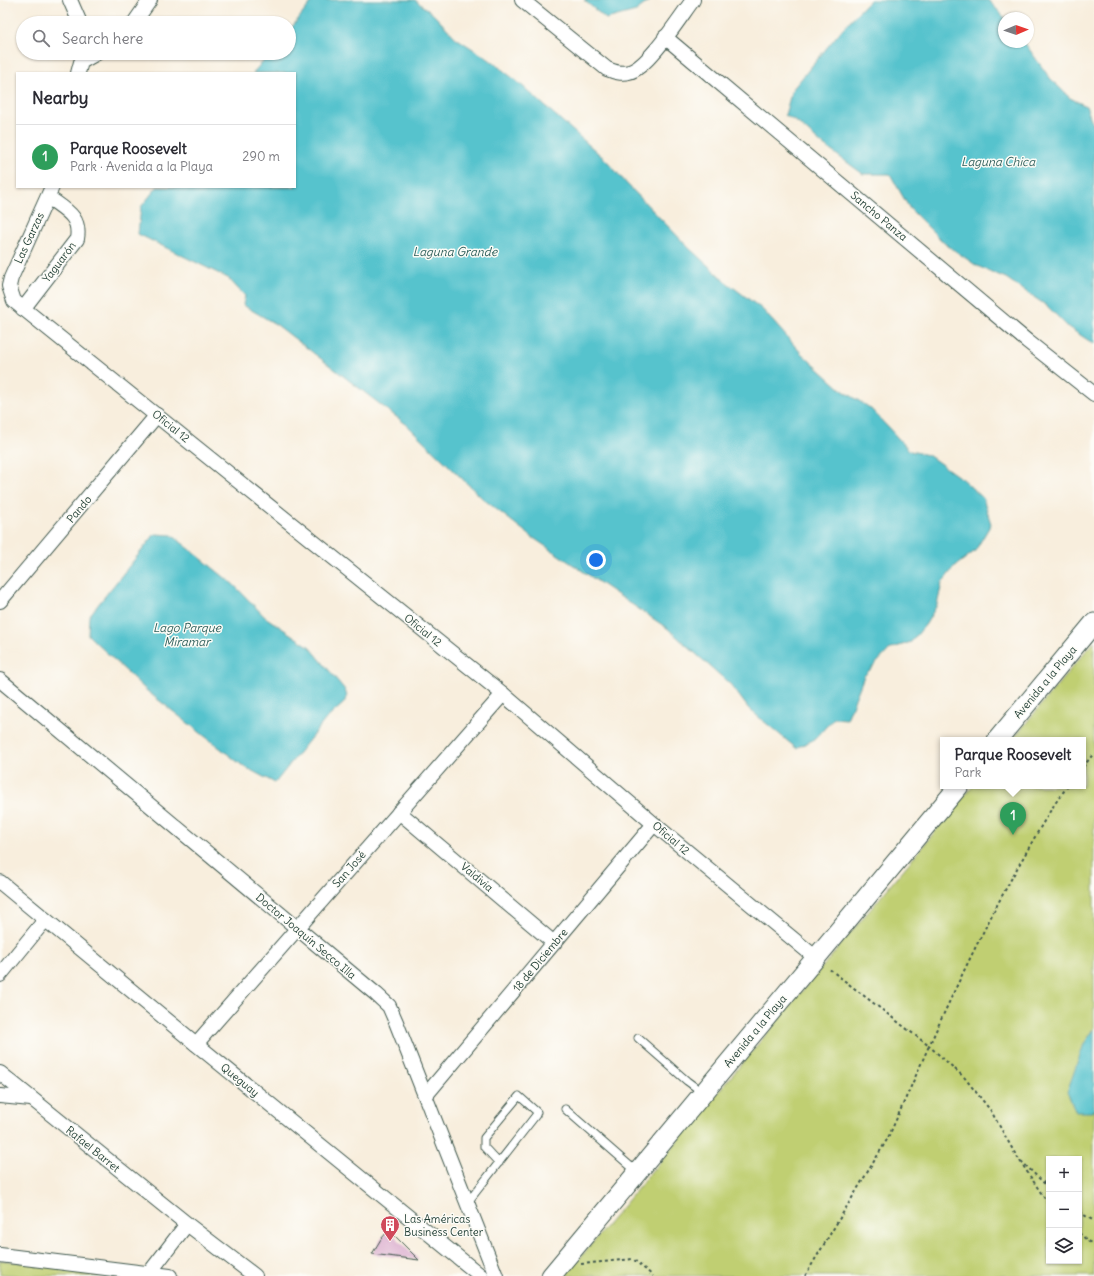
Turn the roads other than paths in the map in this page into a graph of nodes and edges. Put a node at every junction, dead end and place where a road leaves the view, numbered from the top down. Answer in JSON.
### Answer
{"nodes":[{"id":1,"x":70,"y":0,"type":"edge"},
{"id":2,"x":150,"y":0,"type":"edge"},
{"id":3,"x":522,"y":0,"type":"edge"},
{"id":4,"x":693,"y":0,"type":"edge"},
{"id":5,"x":77,"y":16,"type":"edge"},
{"id":6,"x":139,"y":16,"type":"edge"},
{"id":7,"x":665,"y":37,"type":"junction"},
{"id":8,"x":50,"y":192,"type":"edge"},
{"id":9,"x":23,"y":310,"type":"junction"},
{"id":10,"x":1094,"y":394,"type":"edge"},
{"id":11,"x":157,"y":415,"type":"junction"},
{"id":12,"x":0,"y":601,"type":"edge"},
{"id":13,"x":1094,"y":623,"type":"edge"},
{"id":14,"x":0,"y":680,"type":"edge"},
{"id":15,"x":503,"y":694,"type":"junction"},
{"id":16,"x":999,"y":737,"type":"edge"},
{"id":17,"x":957,"y":789,"type":"edge"},
{"id":18,"x":399,"y":812,"type":"junction"},
{"id":19,"x":654,"y":824,"type":"junction"},
{"id":20,"x":0,"y":882,"type":"edge"},
{"id":21,"x":45,"y":920,"type":"junction"},
{"id":22,"x":297,"y":928,"type":"junction"},
{"id":23,"x":554,"y":942,"type":"junction"},
{"id":24,"x":816,"y":958,"type":"junction"},
{"id":25,"x":0,"y":975,"type":"edge"},
{"id":26,"x":638,"y":1038,"type":"dead end"},
{"id":27,"x":196,"y":1044,"type":"junction"},
{"id":28,"x":0,"y":1073,"type":"edge"},
{"id":29,"x":703,"y":1093,"type":"junction"},
{"id":30,"x":426,"y":1095,"type":"junction"},
{"id":31,"x":0,"y":1096,"type":"edge"},
{"id":32,"x":31,"y":1100,"type":"junction"},
{"id":33,"x":564,"y":1109,"type":"dead end"},
{"id":34,"x":499,"y":1163,"type":"junction"},
{"id":35,"x":637,"y":1172,"type":"junction"},
{"id":36,"x":468,"y":1202,"type":"junction"},
{"id":37,"x":187,"y":1224,"type":"junction"},
{"id":38,"x":0,"y":1255,"type":"edge"},
{"id":39,"x":147,"y":1275,"type":"edge"},
{"id":40,"x":170,"y":1276,"type":"edge"},
{"id":41,"x":255,"y":1276,"type":"edge"},
{"id":42,"x":480,"y":1276,"type":"edge"},
{"id":43,"x":496,"y":1276,"type":"edge"},
{"id":44,"x":551,"y":1276,"type":"edge"}],
"edges":[{"from":1,"to":5,"type":"street"},
{"from":2,"to":6,"type":"street"},
{"from":3,"to":7,"type":"street"},
{"from":4,"to":7,"type":"street"},
{"from":7,"to":10,"type":"street","name":"Sancho Panza"},
{"from":8,"to":9,"type":"street","name":"Las Garzas"},
{"from":8,"to":9,"type":"street","name":"Yaguarón"},
{"from":9,"to":11,"type":"street","name":"Oficial 12"},
{"from":11,"to":12,"type":"street","name":"Pando"},
{"from":11,"to":15,"type":"street","name":"Oficial 12"},
{"from":13,"to":16,"type":"street","name":"Avenida a la Playa"},
{"from":14,"to":22,"type":"street","name":"Doctor Joaquín Secco Illa"},
{"from":15,"to":18,"type":"street","name":"San José"},
{"from":15,"to":19,"type":"street","name":"Oficial 12"},
{"from":17,"to":24,"type":"street","name":"Avenida a la Playa"},
{"from":18,"to":22,"type":"street","name":"San José"},
{"from":18,"to":23,"type":"street","name":"Valdivia"},
{"from":19,"to":23,"type":"street","name":"18 de Diciembre"},
{"from":19,"to":24,"type":"street","name":"Oficial 12"},
{"from":20,"to":21,"type":"street","name":"Queguay"},
{"from":21,"to":25,"type":"street"},
{"from":21,"to":27,"type":"street","name":"Queguay"},
{"from":22,"to":27,"type":"street","name":"San José"},
{"from":22,"to":30,"type":"street","name":"Doctor Joaquín Secco Illa"},
{"from":23,"to":30,"type":"street","name":"18 de Diciembre"},
{"from":24,"to":29,"type":"street","name":"Avenida a la Playa"},
{"from":26,"to":29,"type":"lane"},
{"from":27,"to":42,"type":"street","name":"Queguay"},
{"from":28,"to":32,"type":"street","name":"Rafael Barret"},
{"from":29,"to":35,"type":"street","name":"Avenida a la Playa"},
{"from":30,"to":36,"type":"street","name":"Doctor Joaquín Secco Illa"},
{"from":31,"to":32,"type":"street"},
{"from":32,"to":37,"type":"street","name":"Rafael Barret"},
{"from":33,"to":35,"type":"lane"},
{"from":34,"to":34,"type":"lane"},
{"from":34,"to":36,"type":"lane"},
{"from":35,"to":44,"type":"street","name":"Avenida a la Playa"},
{"from":36,"to":43,"type":"street","name":"Doctor Joaquín Secco Illa"},
{"from":37,"to":39,"type":"street"},
{"from":37,"to":41,"type":"street","name":"Rafael Barret"},
{"from":38,"to":39,"type":"street"},
{"from":39,"to":40,"type":"street"}]}
